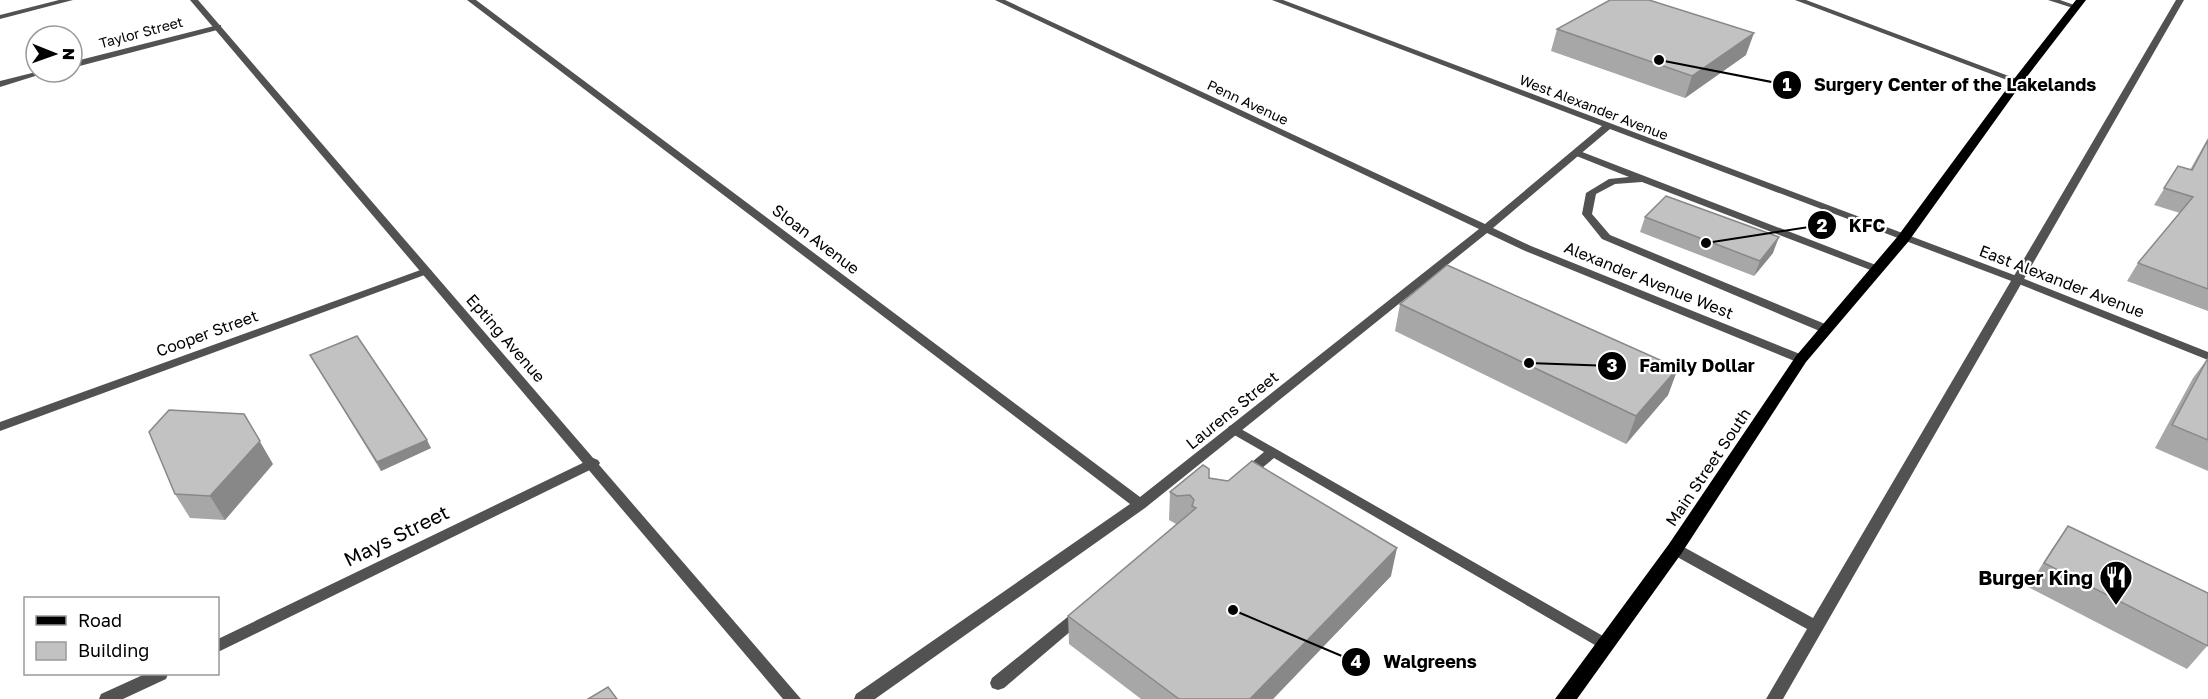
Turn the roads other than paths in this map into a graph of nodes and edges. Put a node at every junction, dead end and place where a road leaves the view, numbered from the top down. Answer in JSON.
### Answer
{"nodes":[{"id":1,"x":69,"y":0,"type":"edge"},
{"id":2,"x":194,"y":0,"type":"edge"},
{"id":3,"x":471,"y":0,"type":"edge"},
{"id":4,"x":999,"y":0,"type":"edge"},
{"id":5,"x":1276,"y":0,"type":"edge"},
{"id":6,"x":1799,"y":0,"type":"edge"},
{"id":7,"x":2052,"y":0,"type":"edge"},
{"id":8,"x":2180,"y":0,"type":"edge"},
{"id":9,"x":2078,"y":4,"type":"edge"},
{"id":10,"x":0,"y":17,"type":"edge"},
{"id":11,"x":218,"y":27,"type":"junction"},
{"id":12,"x":84,"y":62,"type":"edge"},
{"id":13,"x":24,"y":77,"type":"edge"},
{"id":14,"x":2018,"y":81,"type":"junction"},
{"id":15,"x":0,"y":84,"type":"edge"},
{"id":16,"x":1607,"y":127,"type":"junction"},
{"id":17,"x":1577,"y":153,"type":"junction"},
{"id":18,"x":1643,"y":179,"type":"junction"},
{"id":19,"x":1486,"y":229,"type":"junction"},
{"id":20,"x":1903,"y":239,"type":"junction"},
{"id":21,"x":1877,"y":269,"type":"junction"},
{"id":22,"x":426,"y":271,"type":"junction"},
{"id":23,"x":2018,"y":280,"type":"junction"},
{"id":24,"x":1826,"y":329,"type":"junction"},
{"id":25,"x":2208,"y":356,"type":"edge"},
{"id":26,"x":1801,"y":359,"type":"junction"},
{"id":27,"x":0,"y":427,"type":"edge"},
{"id":28,"x":1234,"y":429,"type":"junction"},
{"id":29,"x":1273,"y":452,"type":"junction"},
{"id":30,"x":593,"y":463,"type":"junction"},
{"id":31,"x":1231,"y":487,"type":"edge"},
{"id":32,"x":1140,"y":504,"type":"junction"},
{"id":33,"x":1675,"y":549,"type":"junction"},
{"id":34,"x":1095,"y":602,"type":"edge"},
{"id":35,"x":1815,"y":626,"type":"junction"},
{"id":36,"x":1605,"y":644,"type":"junction"},
{"id":37,"x":219,"y":646,"type":"edge"},
{"id":38,"x":158,"y":675,"type":"edge"},
{"id":39,"x":998,"y":683,"type":"dead end"},
{"id":40,"x":107,"y":699,"type":"edge"},
{"id":41,"x":793,"y":699,"type":"edge"},
{"id":42,"x":862,"y":699,"type":"edge"},
{"id":43,"x":1565,"y":699,"type":"edge"},
{"id":44,"x":1774,"y":699,"type":"edge"}],
"edges":[{"from":1,"to":10,"type":"street"},
{"from":2,"to":11,"type":"street","name":"Epting Avenue"},
{"from":3,"to":32,"type":"street","name":"Sloan Avenue"},
{"from":4,"to":19,"type":"street","name":"Penn Avenue"},
{"from":5,"to":16,"type":"street","name":"West Alexander Avenue"},
{"from":6,"to":14,"type":"street"},
{"from":7,"to":9,"type":"street"},
{"from":8,"to":23,"type":"street"},
{"from":9,"to":14,"type":"main road","name":"Main Street South"},
{"from":11,"to":12,"type":"street","name":"Taylor Street"},
{"from":11,"to":22,"type":"street","name":"Epting Avenue"},
{"from":13,"to":15,"type":"street"},
{"from":14,"to":20,"type":"main road","name":"Main Street South"},
{"from":16,"to":17,"type":"street","name":"Laurens Street"},
{"from":16,"to":20,"type":"street","name":"West Alexander Avenue"},
{"from":17,"to":18,"type":"street"},
{"from":17,"to":19,"type":"street","name":"Laurens Street"},
{"from":18,"to":21,"type":"street"},
{"from":18,"to":24,"type":"street"},
{"from":19,"to":26,"type":"street","name":"Alexander Avenue West"},
{"from":19,"to":28,"type":"street","name":"Laurens Street"},
{"from":20,"to":21,"type":"main road","name":"Main Street South"},
{"from":20,"to":23,"type":"street","name":"East Alexander Avenue"},
{"from":21,"to":24,"type":"main road","name":"Main Street South"},
{"from":22,"to":27,"type":"street","name":"Cooper Street"},
{"from":22,"to":30,"type":"street","name":"Epting Avenue"},
{"from":23,"to":25,"type":"street","name":"East Alexander Avenue"},
{"from":23,"to":35,"type":"street"},
{"from":24,"to":26,"type":"main road","name":"Main Street South"},
{"from":26,"to":33,"type":"main road","name":"Main Street South"},
{"from":28,"to":29,"type":"street"},
{"from":28,"to":32,"type":"street","name":"Laurens Street"},
{"from":29,"to":31,"type":"street"},
{"from":29,"to":36,"type":"street"},
{"from":30,"to":37,"type":"street","name":"Mays Street"},
{"from":30,"to":41,"type":"street","name":"Epting Avenue"},
{"from":32,"to":42,"type":"street","name":"Laurens Street"},
{"from":33,"to":35,"type":"street"},
{"from":33,"to":36,"type":"main road","name":"Main Street South"},
{"from":34,"to":39,"type":"street"},
{"from":35,"to":44,"type":"street"},
{"from":36,"to":43,"type":"main road","name":"Main Street South"},
{"from":38,"to":40,"type":"street"}]}
